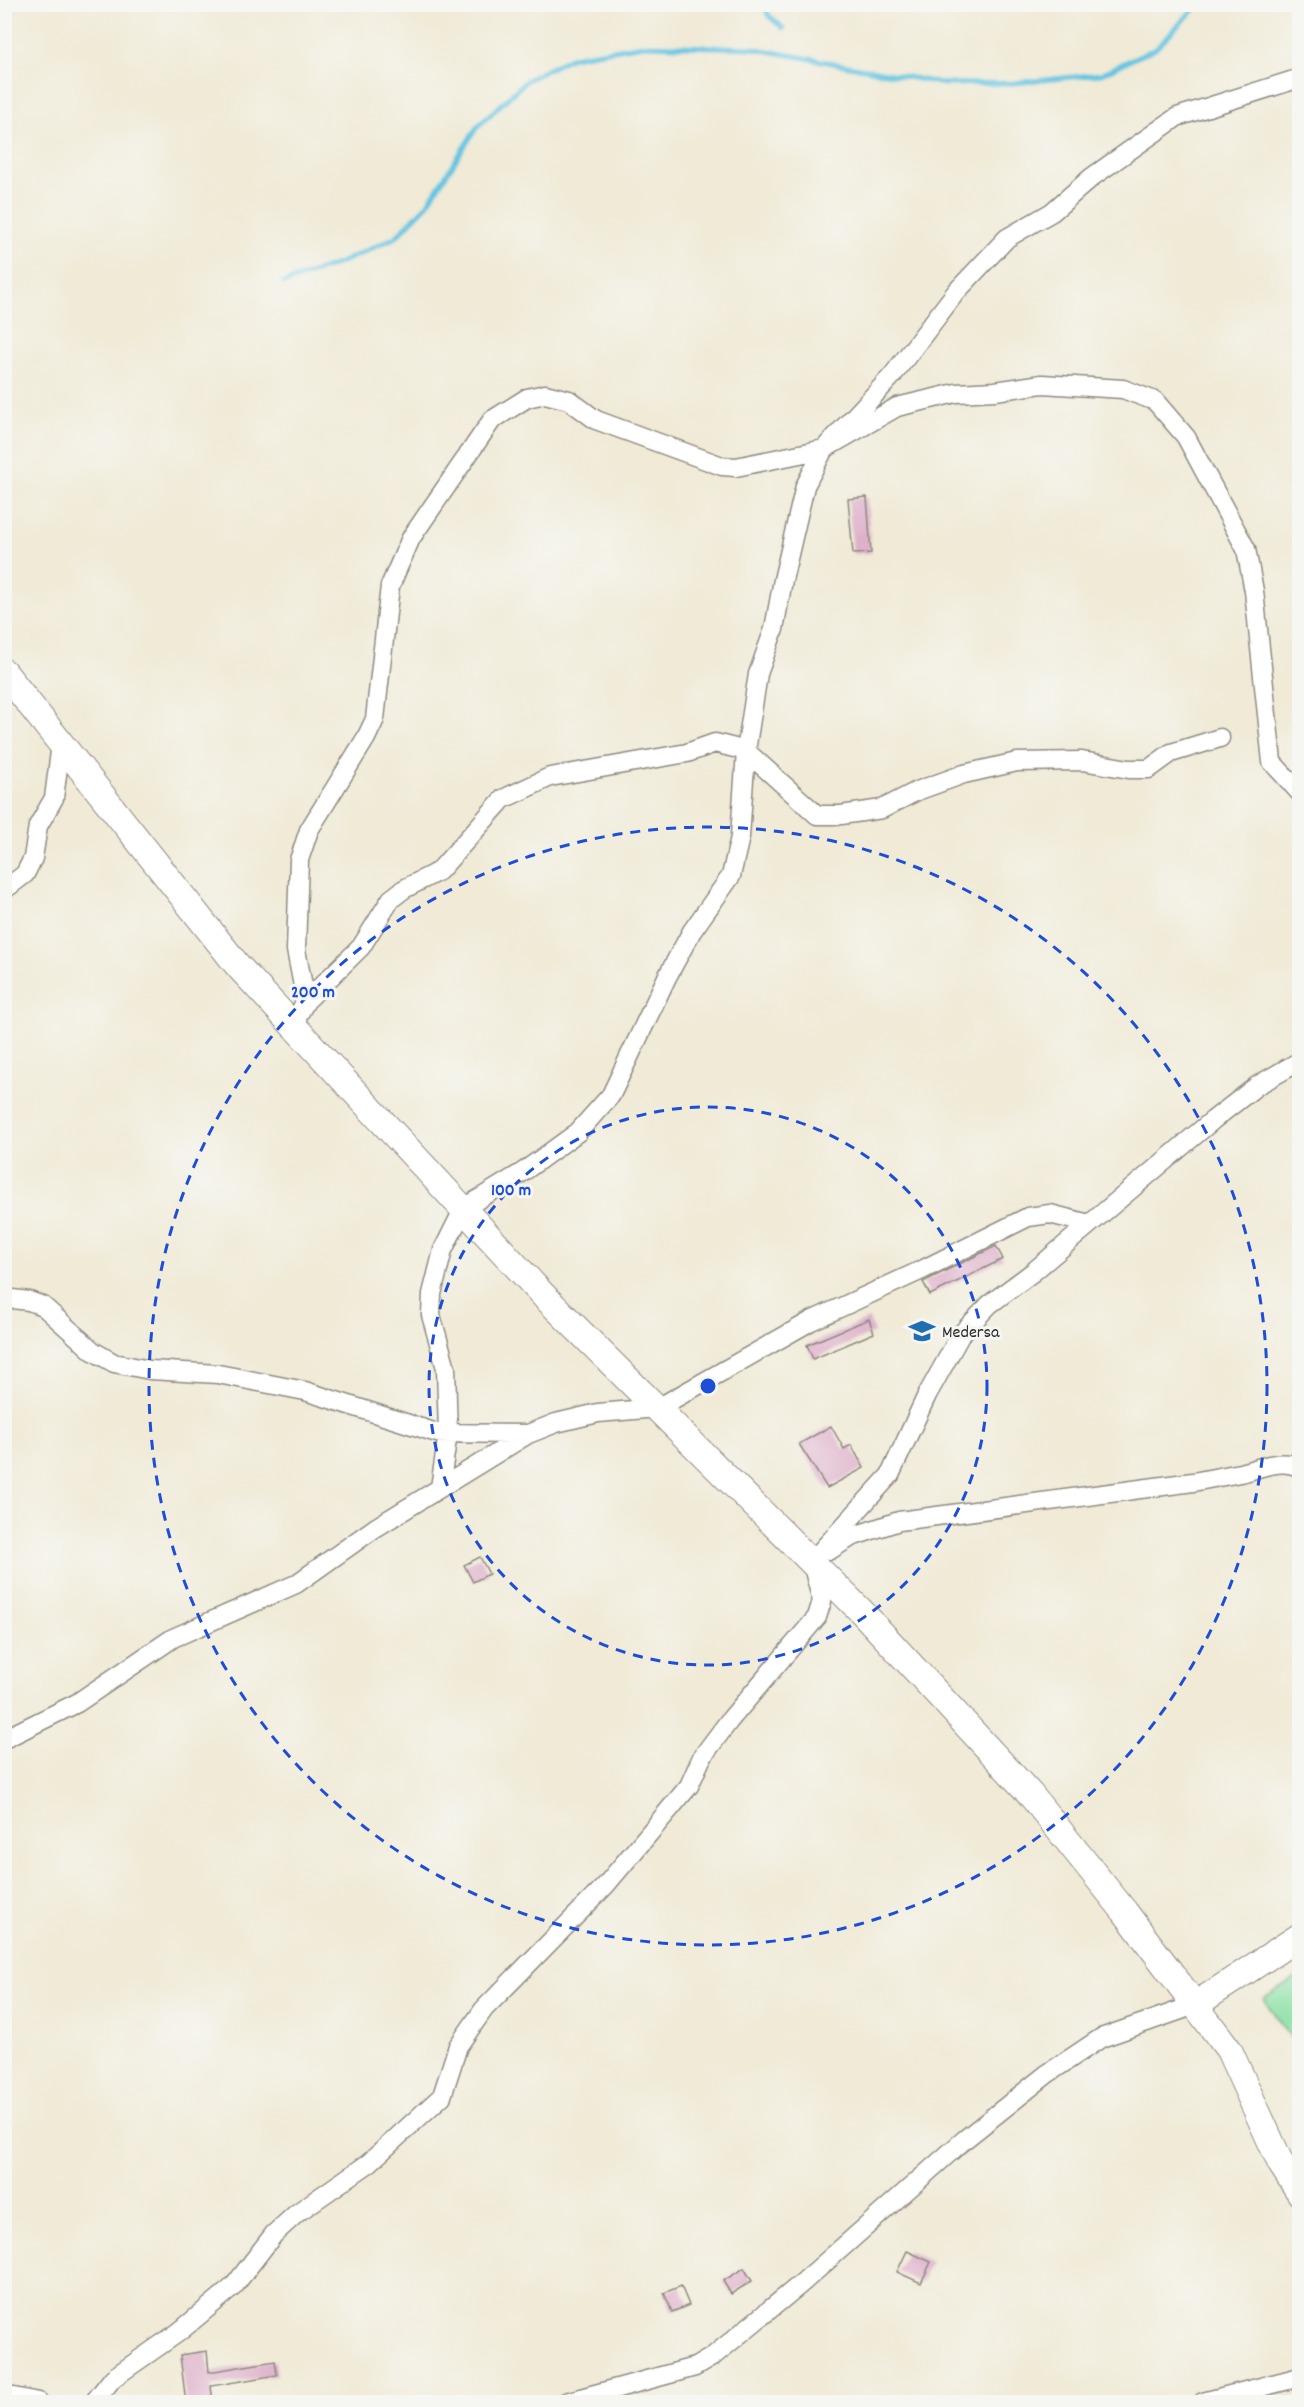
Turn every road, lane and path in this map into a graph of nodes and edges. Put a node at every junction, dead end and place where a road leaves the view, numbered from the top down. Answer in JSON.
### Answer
{"nodes":[{"id":1,"x":1299,"y":78,"type":"edge"},
{"id":2,"x":824,"y":449,"type":"junction"},
{"id":3,"x":4,"y":672,"type":"edge"},
{"id":4,"x":1220,"y":738,"type":"dead end"},
{"id":5,"x":61,"y":744,"type":"junction"},
{"id":6,"x":746,"y":752,"type":"junction"},
{"id":7,"x":1299,"y":794,"type":"edge"},
{"id":8,"x":4,"y":890,"type":"edge"},
{"id":9,"x":306,"y":1002,"type":"junction"},
{"id":10,"x":293,"y":1024,"type":"junction"},
{"id":11,"x":1299,"y":1061,"type":"edge"},
{"id":12,"x":464,"y":1208,"type":"junction"},
{"id":13,"x":1089,"y":1224,"type":"junction"},
{"id":14,"x":4,"y":1298,"type":"edge"},
{"id":15,"x":658,"y":1408,"type":"junction"},
{"id":16,"x":448,"y":1433,"type":"junction"},
{"id":17,"x":528,"y":1434,"type":"junction"},
{"id":18,"x":1299,"y":1468,"type":"edge"},
{"id":19,"x":440,"y":1488,"type":"junction"},
{"id":20,"x":812,"y":1561,"type":"junction"},
{"id":21,"x":4,"y":1739,"type":"edge"},
{"id":22,"x":1299,"y":1936,"type":"edge"},
{"id":23,"x":1195,"y":2005,"type":"junction"},
{"id":24,"x":1299,"y":2193,"type":"edge"},
{"id":25,"x":1299,"y":2376,"type":"edge"},
{"id":26,"x":4,"y":2395,"type":"edge"},
{"id":27,"x":38,"y":2403,"type":"edge"},
{"id":28,"x":94,"y":2403,"type":"edge"},
{"id":29,"x":566,"y":2403,"type":"edge"},
{"id":30,"x":1203,"y":2403,"type":"edge"}],
"edges":[{"from":1,"to":2,"type":"street"},
{"from":2,"to":6,"type":"street"},
{"from":2,"to":7,"type":"street"},
{"from":2,"to":9,"type":"street"},
{"from":3,"to":5,"type":"street"},
{"from":4,"to":6,"type":"street"},
{"from":5,"to":8,"type":"street"},
{"from":5,"to":10,"type":"street"},
{"from":6,"to":9,"type":"street"},
{"from":6,"to":12,"type":"street"},
{"from":9,"to":10,"type":"street"},
{"from":10,"to":12,"type":"street"},
{"from":11,"to":13,"type":"street"},
{"from":12,"to":15,"type":"street"},
{"from":12,"to":16,"type":"street"},
{"from":13,"to":15,"type":"street"},
{"from":13,"to":20,"type":"street"},
{"from":14,"to":16,"type":"street"},
{"from":15,"to":17,"type":"street"},
{"from":15,"to":20,"type":"street"},
{"from":16,"to":17,"type":"street"},
{"from":16,"to":19,"type":"street"},
{"from":17,"to":19,"type":"street"},
{"from":18,"to":20,"type":"street"},
{"from":19,"to":21,"type":"street"},
{"from":20,"to":23,"type":"street"},
{"from":20,"to":28,"type":"street"},
{"from":22,"to":23,"type":"street"},
{"from":23,"to":24,"type":"street"},
{"from":23,"to":29,"type":"street"},
{"from":25,"to":30,"type":"street"},
{"from":26,"to":27,"type":"street"}]}
